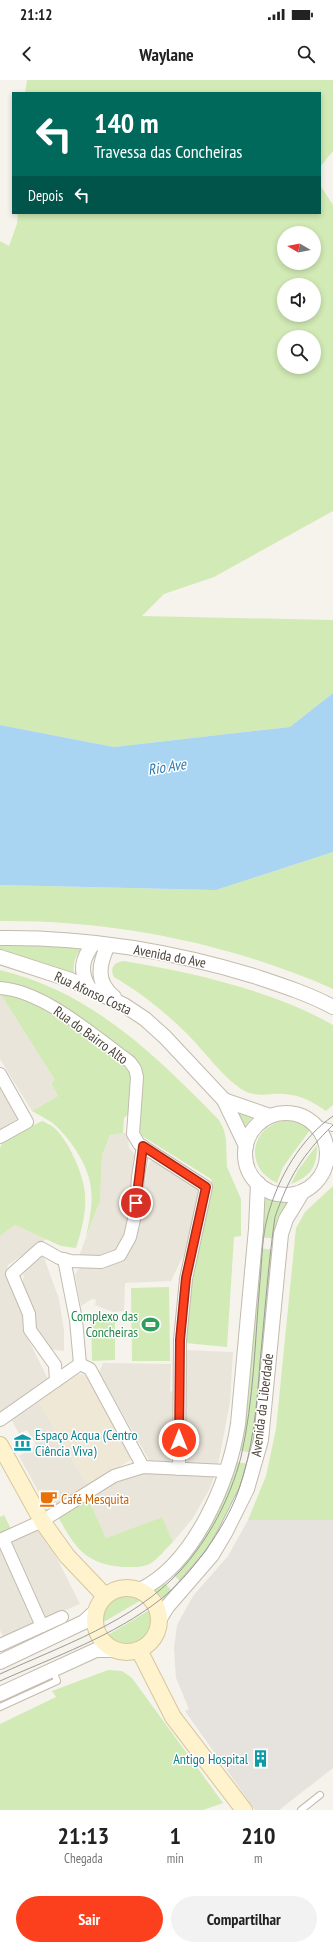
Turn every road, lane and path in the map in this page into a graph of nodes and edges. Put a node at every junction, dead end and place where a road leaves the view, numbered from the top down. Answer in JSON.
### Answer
{"nodes":[{"id":1,"x":0,"y":938,"type":"edge"},
{"id":2,"x":101,"y":944,"type":"junction"},
{"id":3,"x":0,"y":957,"type":"edge"},
{"id":4,"x":0,"y":988,"type":"edge"},
{"id":5,"x":89,"y":988,"type":"junction"},
{"id":6,"x":124,"y":1005,"type":"junction"},
{"id":7,"x":333,"y":1007,"type":"edge"},
{"id":8,"x":0,"y":1074,"type":"edge"},
{"id":9,"x":224,"y":1100,"type":"junction"},
{"id":10,"x":270,"y":1116,"type":"junction"},
{"id":11,"x":313,"y":1123,"type":"junction"},
{"id":12,"x":333,"y":1128,"type":"edge"},
{"id":13,"x":0,"y":1137,"type":"edge"},
{"id":14,"x":143,"y":1146,"type":"junction"},
{"id":15,"x":246,"y":1146,"type":"junction"},
{"id":16,"x":330,"y":1158,"type":"edge"},
{"id":17,"x":258,"y":1183,"type":"junction"},
{"id":18,"x":303,"y":1191,"type":"junction"},
{"id":19,"x":64,"y":1259,"type":"junction"},
{"id":20,"x":80,"y":1364,"type":"junction"},
{"id":21,"x":56,"y":1381,"type":"junction"},
{"id":22,"x":0,"y":1420,"type":"edge"},
{"id":23,"x":0,"y":1445,"type":"edge"},
{"id":24,"x":143,"y":1467,"type":"junction"},
{"id":25,"x":179,"y":1469,"type":"junction"},
{"id":26,"x":227,"y":1471,"type":"junction"},
{"id":27,"x":42,"y":1521,"type":"junction"},
{"id":28,"x":1,"y":1540,"type":"edge"},
{"id":29,"x":140,"y":1590,"type":"junction"},
{"id":30,"x":105,"y":1596,"type":"junction"},
{"id":31,"x":95,"y":1612,"type":"junction"},
{"id":32,"x":62,"y":1617,"type":"dead end"},
{"id":33,"x":159,"y":1620,"type":"junction"},
{"id":34,"x":42,"y":1626,"type":"junction"},
{"id":35,"x":1,"y":1643,"type":"edge"},
{"id":36,"x":114,"y":1650,"type":"junction"},
{"id":37,"x":139,"y":1650,"type":"junction"},
{"id":38,"x":0,"y":1662,"type":"edge"},
{"id":39,"x":53,"y":1670,"type":"junction"},
{"id":40,"x":0,"y":1694,"type":"edge"},
{"id":41,"x":0,"y":1708,"type":"edge"},
{"id":42,"x":320,"y":1795,"type":"dead end"},
{"id":43,"x":244,"y":1810,"type":"edge"},
{"id":44,"x":301,"y":1810,"type":"edge"}],
"edges":[{"from":1,"to":2,"type":"street","name":"Avenida do Ave"},
{"from":2,"to":5,"type":"street"},
{"from":2,"to":6,"type":"street"},
{"from":2,"to":7,"type":"street","name":"Avenida do Ave"},
{"from":3,"to":5,"type":"street","name":"Rua Afonso Costa"},
{"from":4,"to":14,"type":"street","name":"Rua do Bairro Alto"},
{"from":5,"to":6,"type":"street","name":"Rua Afonso Costa"},
{"from":6,"to":9,"type":"street","name":"Rua Afonso Costa"},
{"from":8,"to":13,"type":"street"},
{"from":9,"to":10,"type":"street","name":"Rua Afonso Costa"},
{"from":9,"to":15,"type":"street","name":"Rua Afonso Costa"},
{"from":10,"to":11,"type":"street"},
{"from":10,"to":15,"type":"street"},
{"from":11,"to":12,"type":"lane"},
{"from":11,"to":16,"type":"street"},
{"from":14,"to":19,"type":"street"},
{"from":14,"to":25,"type":"street"},
{"from":15,"to":17,"type":"street"},
{"from":16,"to":18,"type":"street"},
{"from":17,"to":18,"type":"street"},
{"from":17,"to":26,"type":"street","name":"Avenida da Liberdade"},
{"from":18,"to":33,"type":"street","name":"Avenida da Liberdade"},
{"from":19,"to":20,"type":"street"},
{"from":19,"to":21,"type":"street"},
{"from":20,"to":21,"type":"street"},
{"from":20,"to":24,"type":"street"},
{"from":21,"to":22,"type":"street"},
{"from":23,"to":27,"type":"main road"},
{"from":24,"to":25,"type":"street"},
{"from":24,"to":27,"type":"street"},
{"from":25,"to":26,"type":"street"},
{"from":26,"to":29,"type":"street","name":"Avenida da Liberdade"},
{"from":27,"to":28,"type":"street"},
{"from":27,"to":30,"type":"main road"},
{"from":28,"to":34,"type":"street"},
{"from":29,"to":30,"type":"main road"},
{"from":29,"to":33,"type":"main road"},
{"from":30,"to":31,"type":"main road"},
{"from":31,"to":36,"type":"main road"},
{"from":31,"to":38,"type":"street"},
{"from":32,"to":34,"type":"street"},
{"from":33,"to":37,"type":"main road"},
{"from":34,"to":35,"type":"street"},
{"from":36,"to":37,"type":"main road"},
{"from":36,"to":39,"type":"street"},
{"from":37,"to":43,"type":"main road"},
{"from":39,"to":40,"type":"street"},
{"from":39,"to":41,"type":"lane"},
{"from":42,"to":44,"type":"lane"}]}
